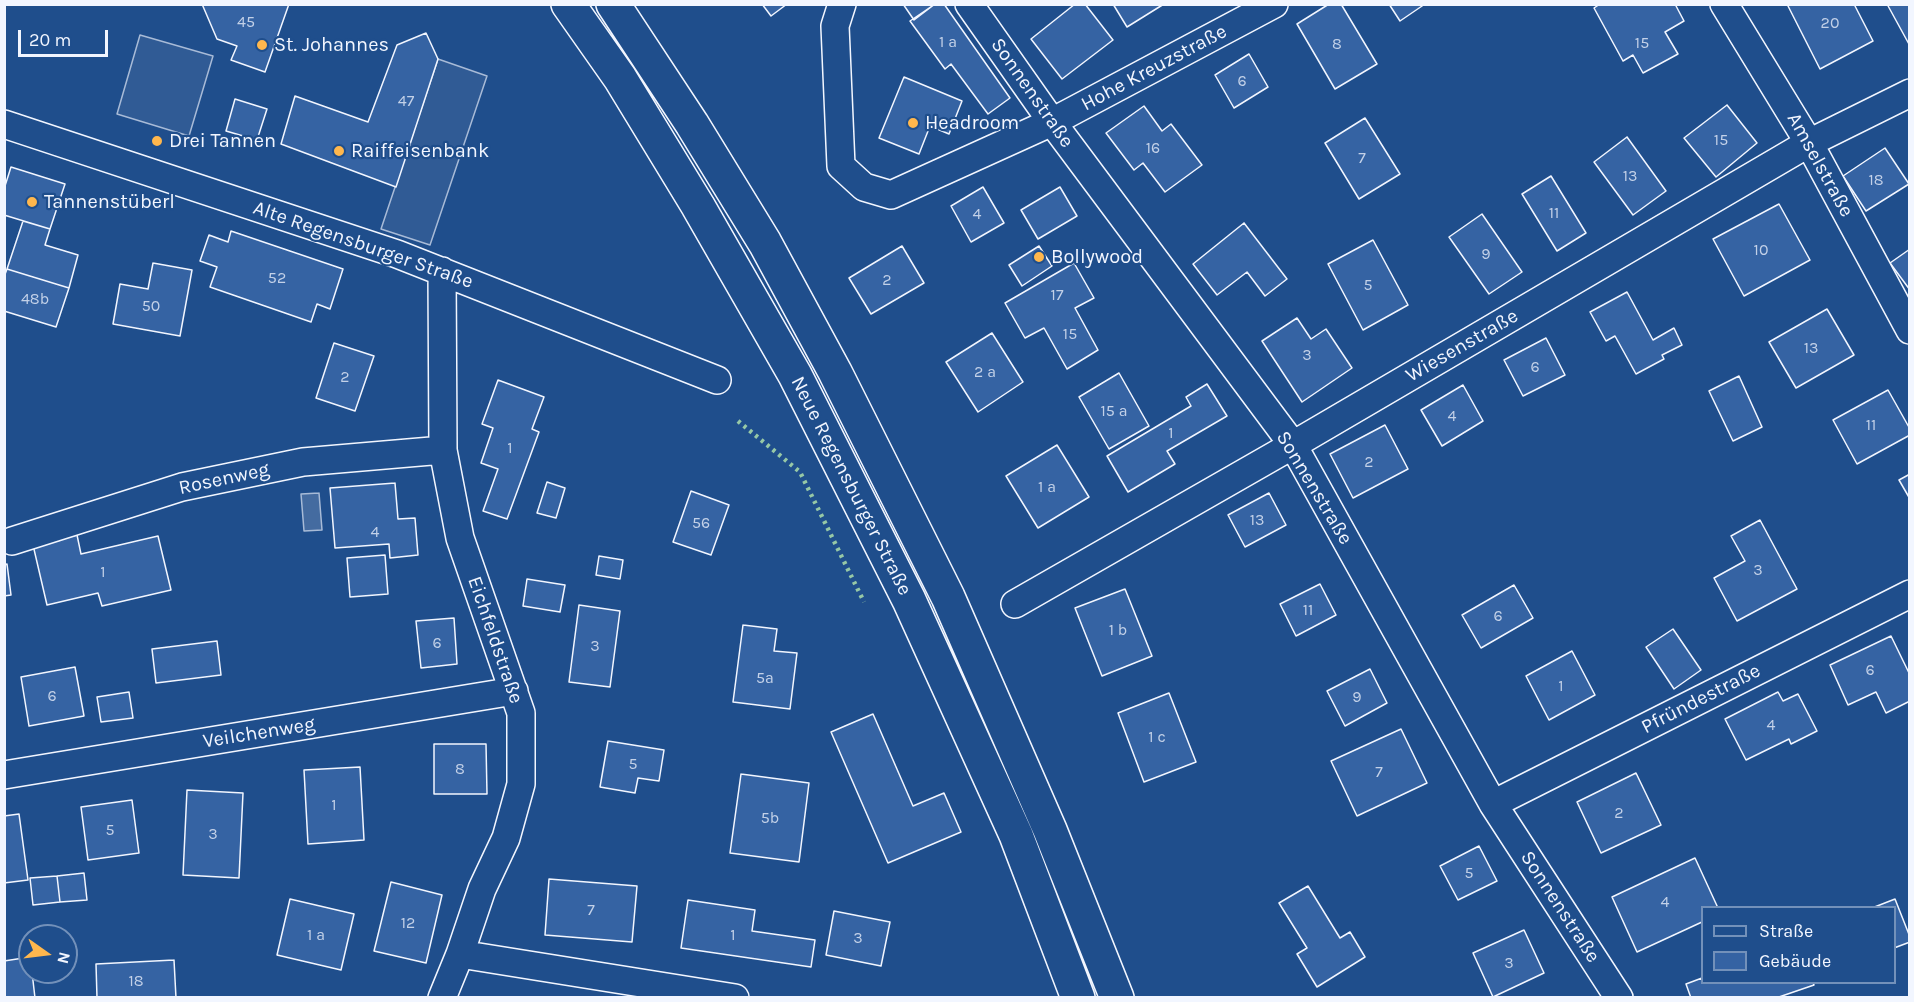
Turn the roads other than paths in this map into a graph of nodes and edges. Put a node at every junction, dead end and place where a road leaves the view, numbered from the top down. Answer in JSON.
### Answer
{"nodes":[{"id":1,"x":568,"y":4,"type":"edge"},
{"id":2,"x":613,"y":4,"type":"edge"},
{"id":3,"x":842,"y":4,"type":"edge"},
{"id":4,"x":969,"y":4,"type":"edge"},
{"id":5,"x":1274,"y":4,"type":"edge"},
{"id":6,"x":1724,"y":4,"type":"edge"},
{"id":7,"x":1910,"y":93,"type":"edge"},
{"id":8,"x":1052,"y":122,"type":"junction"},
{"id":9,"x":4,"y":124,"type":"edge"},
{"id":10,"x":1809,"y":143,"type":"junction"},
{"id":11,"x":442,"y":271,"type":"junction"},
{"id":12,"x":1910,"y":330,"type":"edge"},
{"id":13,"x":717,"y":380,"type":"dead end"},
{"id":14,"x":1293,"y":445,"type":"junction"},
{"id":15,"x":443,"y":450,"type":"junction"},
{"id":16,"x":12,"y":541,"type":"dead end"},
{"id":17,"x":1910,"y":594,"type":"edge"},
{"id":18,"x":1015,"y":604,"type":"dead end"},
{"id":19,"x":514,"y":691,"type":"junction"},
{"id":20,"x":4,"y":775,"type":"edge"},
{"id":21,"x":1493,"y":804,"type":"junction"},
{"id":22,"x":460,"y":954,"type":"junction"},
{"id":23,"x":442,"y":998,"type":"edge"},
{"id":24,"x":735,"y":998,"type":"edge"},
{"id":25,"x":1078,"y":998,"type":"edge"},
{"id":26,"x":1117,"y":998,"type":"edge"},
{"id":27,"x":1619,"y":998,"type":"edge"}],
"edges":[{"from":1,"to":25,"type":"highway","name":"Neue Regensburger Straße"},
{"from":2,"to":26,"type":"highway","name":"Neue Regensburger Straße"},
{"from":3,"to":8,"type":"street","name":"Hohe Kreuzstraße"},
{"from":4,"to":8,"type":"street","name":"Sonnenstraße"},
{"from":5,"to":8,"type":"street","name":"Hohe Kreuzstraße"},
{"from":6,"to":10,"type":"street","name":"Amselstraße"},
{"from":7,"to":10,"type":"street","name":"Wiesenstraße"},
{"from":8,"to":14,"type":"street","name":"Sonnenstraße"},
{"from":9,"to":11,"type":"street","name":"Alte Regensburger Straße"},
{"from":10,"to":12,"type":"street","name":"Amselstraße"},
{"from":10,"to":14,"type":"street","name":"Wiesenstraße"},
{"from":11,"to":13,"type":"street","name":"Alte Regensburger Straße"},
{"from":11,"to":15,"type":"street","name":"Eichfeldstraße"},
{"from":14,"to":18,"type":"street","name":"Wiesenstraße"},
{"from":14,"to":21,"type":"street","name":"Sonnenstraße"},
{"from":15,"to":16,"type":"street","name":"Rosenweg"},
{"from":15,"to":19,"type":"street","name":"Eichfeldstraße"},
{"from":17,"to":21,"type":"street","name":"Pfründestraße"},
{"from":19,"to":20,"type":"street","name":"Veilchenweg"},
{"from":19,"to":22,"type":"street","name":"Eichfeldstraße"},
{"from":21,"to":27,"type":"street","name":"Sonnenstraße"},
{"from":22,"to":23,"type":"street","name":"Eichfeldstraße"},
{"from":22,"to":24,"type":"street"}]}
